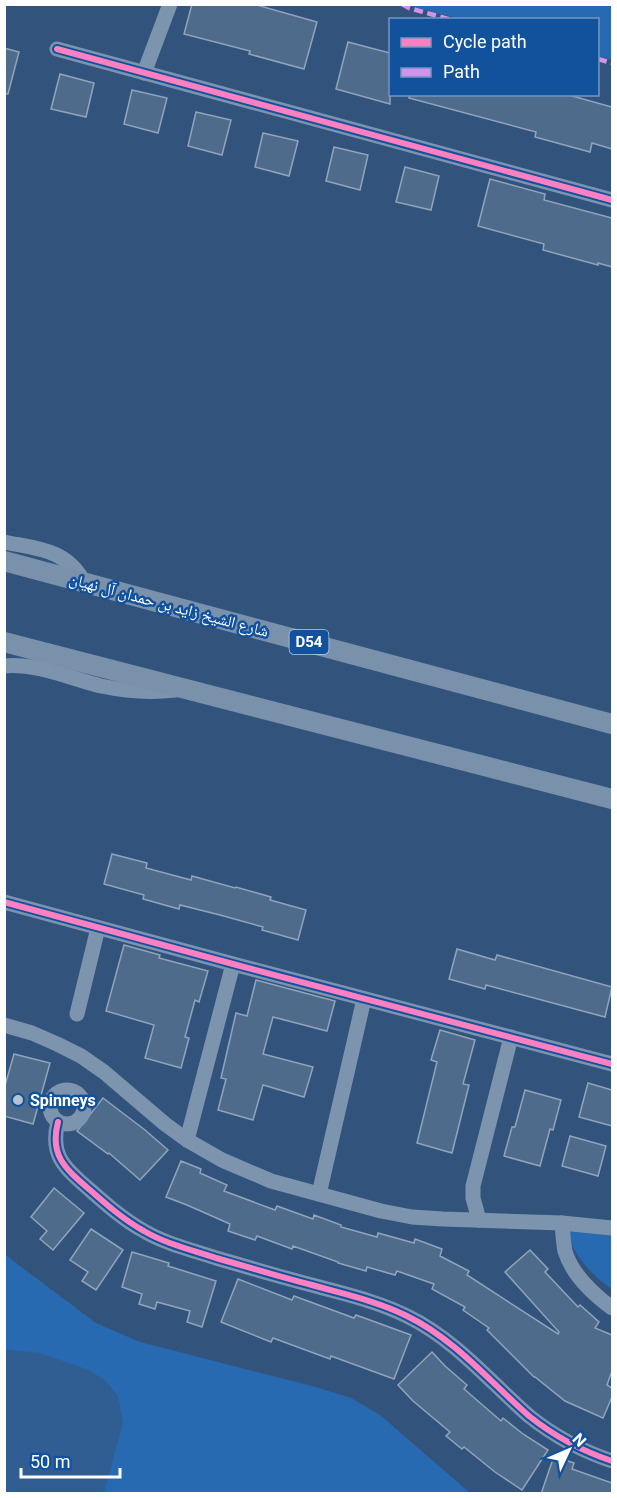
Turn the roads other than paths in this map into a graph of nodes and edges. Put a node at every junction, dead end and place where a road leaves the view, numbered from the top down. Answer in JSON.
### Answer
{"nodes":[{"id":1,"x":171,"y":4,"type":"edge"},
{"id":2,"x":57,"y":49,"type":"dead end"},
{"id":3,"x":144,"y":73,"type":"junction"},
{"id":4,"x":612,"y":200,"type":"edge"},
{"id":5,"x":4,"y":542,"type":"edge"},
{"id":6,"x":4,"y":561,"type":"edge"},
{"id":7,"x":84,"y":582,"type":"junction"},
{"id":8,"x":4,"y":642,"type":"edge"},
{"id":9,"x":4,"y":666,"type":"edge"},
{"id":10,"x":182,"y":689,"type":"junction"},
{"id":11,"x":612,"y":723,"type":"edge"},
{"id":12,"x":612,"y":799,"type":"edge"},
{"id":13,"x":4,"y":902,"type":"edge"},
{"id":14,"x":98,"y":927,"type":"junction"},
{"id":15,"x":233,"y":964,"type":"junction"},
{"id":16,"x":364,"y":999,"type":"junction"},
{"id":17,"x":77,"y":1014,"type":"dead end"},
{"id":18,"x":4,"y":1025,"type":"edge"},
{"id":19,"x":511,"y":1037,"type":"junction"},
{"id":20,"x":612,"y":1064,"type":"edge"},
{"id":21,"x":58,"y":1122,"type":"dead end"},
{"id":22,"x":187,"y":1140,"type":"junction"},
{"id":23,"x":319,"y":1194,"type":"junction"},
{"id":24,"x":479,"y":1220,"type":"junction"},
{"id":25,"x":562,"y":1223,"type":"junction"},
{"id":26,"x":612,"y":1228,"type":"edge"},
{"id":27,"x":612,"y":1308,"type":"edge"},
{"id":28,"x":612,"y":1461,"type":"edge"}],
"edges":[{"from":1,"to":3,"type":"street"},
{"from":2,"to":3,"type":"street"},
{"from":3,"to":4,"type":"street"},
{"from":5,"to":7,"type":"street"},
{"from":6,"to":7,"type":"main road","name":"شارع الشيخ زايد بن حمدان آل نهيان","number":"D54"},
{"from":7,"to":11,"type":"main road","name":"شارع الشيخ زايد بن حمدان آل نهيان","number":"D54"},
{"from":8,"to":10,"type":"main road"},
{"from":9,"to":10,"type":"street"},
{"from":10,"to":12,"type":"main road"},
{"from":13,"to":14,"type":"street"},
{"from":14,"to":15,"type":"street"},
{"from":14,"to":17,"type":"street"},
{"from":15,"to":16,"type":"street"},
{"from":15,"to":22,"type":"street"},
{"from":16,"to":19,"type":"street"},
{"from":16,"to":23,"type":"street"},
{"from":18,"to":22,"type":"street"},
{"from":19,"to":20,"type":"street"},
{"from":19,"to":24,"type":"street"},
{"from":21,"to":28,"type":"street"},
{"from":22,"to":23,"type":"street"},
{"from":23,"to":24,"type":"street"},
{"from":24,"to":25,"type":"street"},
{"from":25,"to":26,"type":"street"},
{"from":25,"to":27,"type":"street"}]}
